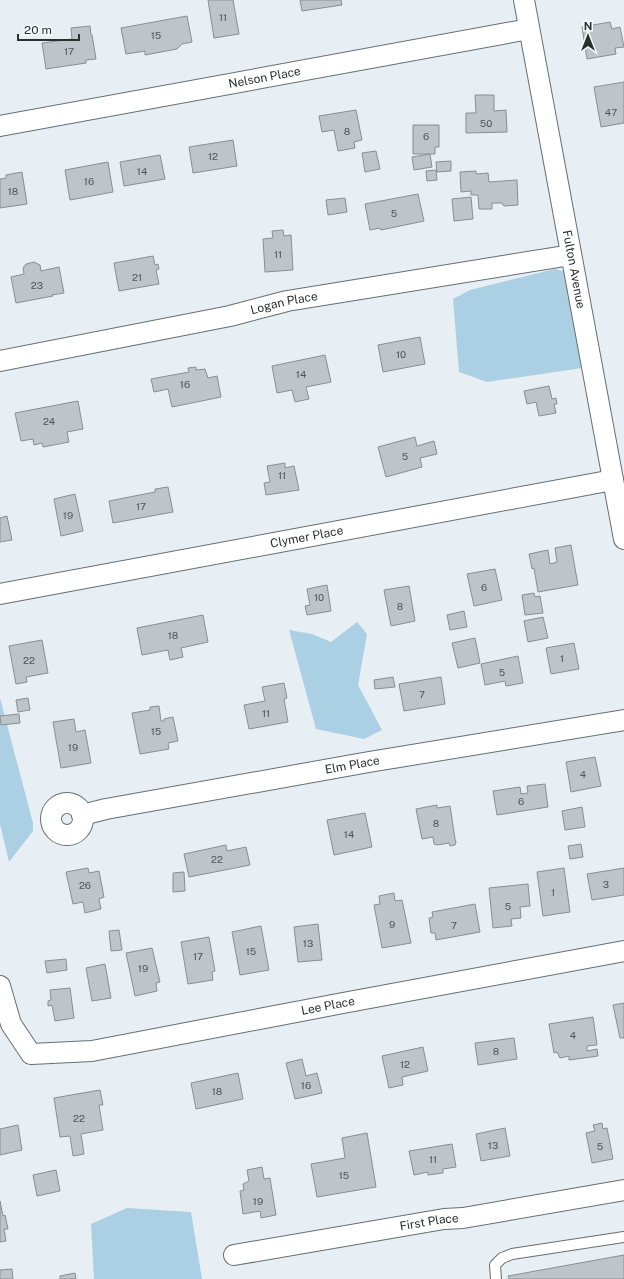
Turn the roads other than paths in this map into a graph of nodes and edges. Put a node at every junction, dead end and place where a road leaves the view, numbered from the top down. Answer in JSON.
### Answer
{"nodes":[{"id":1,"x":524,"y":0,"type":"edge"},
{"id":2,"x":529,"y":30,"type":"junction"},
{"id":3,"x":0,"y":126,"type":"edge"},
{"id":4,"x":571,"y":255,"type":"junction"},
{"id":5,"x":0,"y":361,"type":"edge"},
{"id":6,"x":613,"y":480,"type":"junction"},
{"id":7,"x":624,"y":539,"type":"edge"},
{"id":8,"x":0,"y":594,"type":"edge"},
{"id":9,"x":624,"y":720,"type":"edge"},
{"id":10,"x":82,"y":815,"type":"dead end"},
{"id":11,"x":624,"y":951,"type":"edge"},
{"id":12,"x":0,"y":986,"type":"edge"},
{"id":13,"x":624,"y":1190,"type":"edge"},
{"id":14,"x":624,"y":1237,"type":"edge"},
{"id":15,"x":234,"y":1255,"type":"dead end"},
{"id":16,"x":496,"y":1279,"type":"edge"}],
"edges":[{"from":1,"to":2,"type":"street","name":"Fulton Avenue"},
{"from":2,"to":3,"type":"street","name":"Nelson Place"},
{"from":2,"to":4,"type":"street","name":"Fulton Avenue"},
{"from":4,"to":5,"type":"street","name":"Logan Place"},
{"from":4,"to":6,"type":"street","name":"Fulton Avenue"},
{"from":6,"to":7,"type":"street","name":"Fulton Avenue"},
{"from":6,"to":8,"type":"street","name":"Clymer Place"},
{"from":9,"to":10,"type":"street","name":"Elm Place"},
{"from":11,"to":12,"type":"street","name":"Lee Place"},
{"from":13,"to":15,"type":"street","name":"First Place"},
{"from":14,"to":16,"type":"lane"}]}
